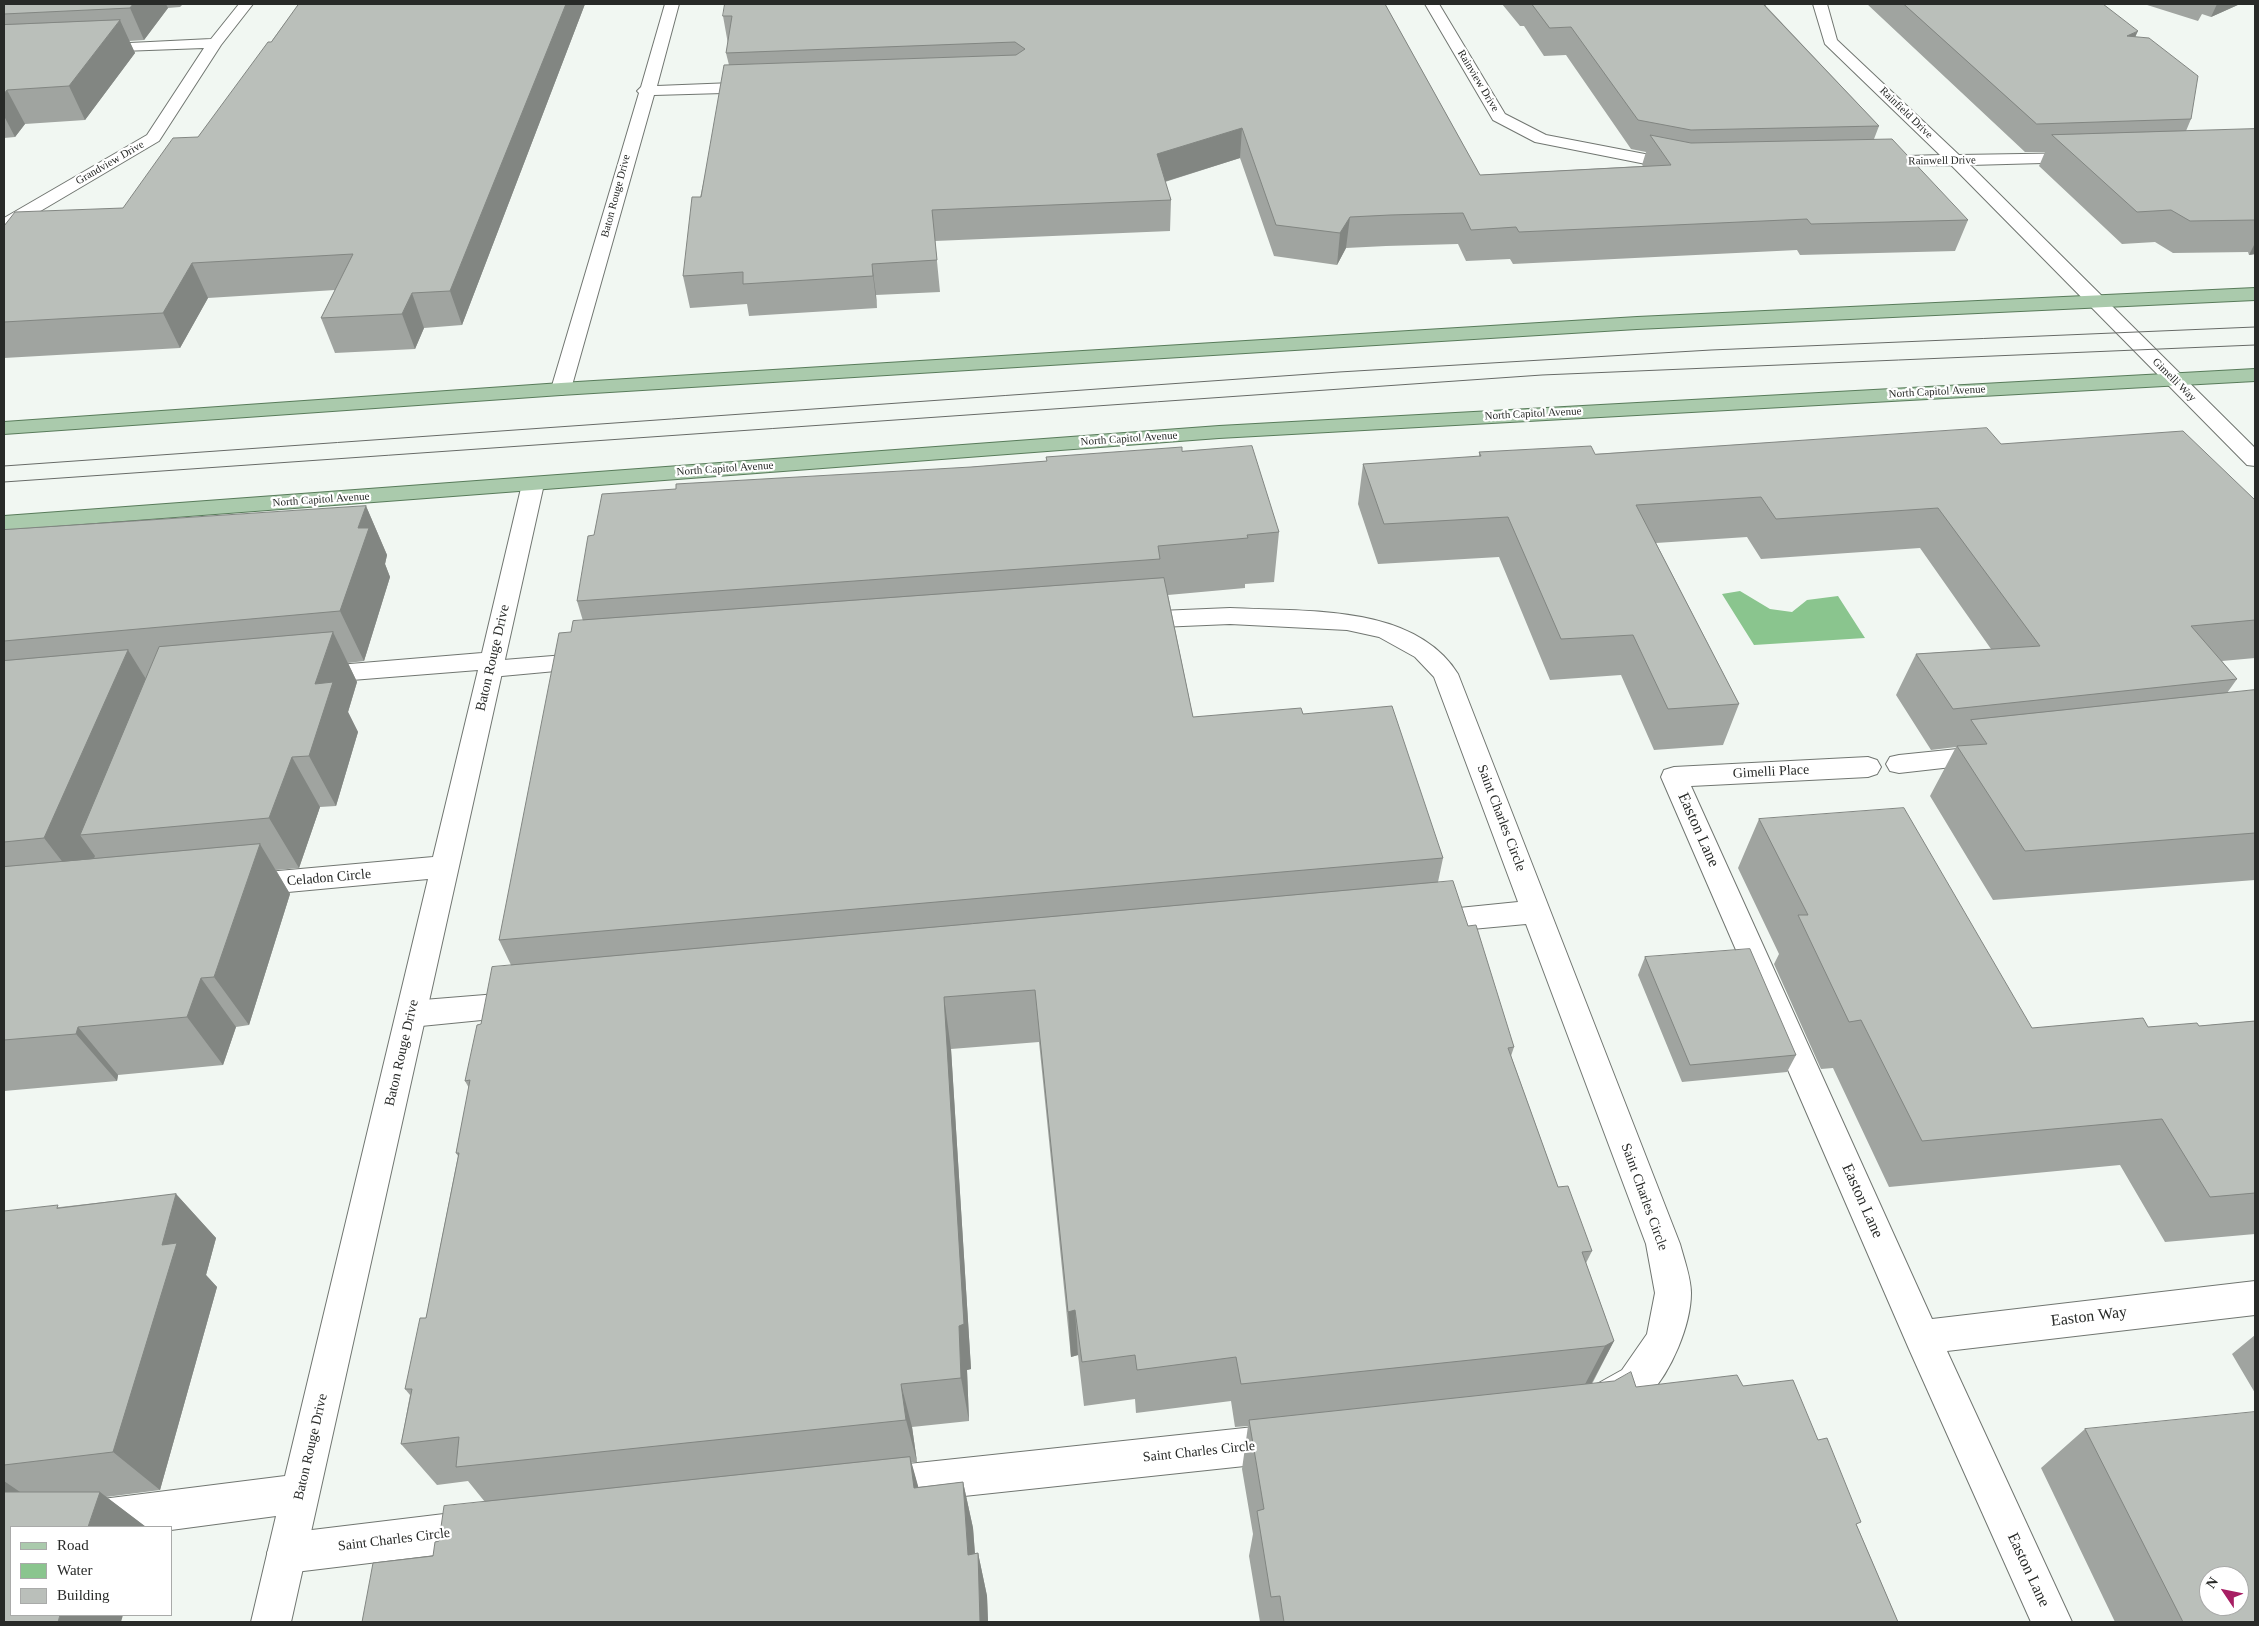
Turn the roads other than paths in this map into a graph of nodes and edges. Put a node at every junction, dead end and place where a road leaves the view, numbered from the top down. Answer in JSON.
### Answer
{"nodes":[{"id":1,"x":246,"y":4,"type":"edge"},
{"id":2,"x":672,"y":4,"type":"edge"},
{"id":3,"x":1432,"y":4,"type":"edge"},
{"id":4,"x":1820,"y":4,"type":"edge"},
{"id":5,"x":215,"y":43,"type":"junction"},
{"id":6,"x":80,"y":49,"type":"edge"},
{"id":7,"x":772,"y":86,"type":"edge"},
{"id":8,"x":645,"y":91,"type":"junction"},
{"id":9,"x":2092,"y":157,"type":"edge"},
{"id":10,"x":1955,"y":161,"type":"junction"},
{"id":11,"x":1856,"y":162,"type":"edge"},
{"id":12,"x":1702,"y":165,"type":"edge"},
{"id":13,"x":4,"y":224,"type":"edge"},
{"id":14,"x":2255,"y":294,"type":"edge"},
{"id":15,"x":2092,"y":300,"type":"junction"},
{"id":16,"x":2255,"y":374,"type":"edge"},
{"id":17,"x":2171,"y":378,"type":"junction"},
{"id":18,"x":561,"y":389,"type":"junction"},
{"id":19,"x":4,"y":428,"type":"edge"},
{"id":20,"x":2255,"y":460,"type":"edge"},
{"id":21,"x":533,"y":484,"type":"junction"},
{"id":22,"x":4,"y":524,"type":"edge"},
{"id":23,"x":1110,"y":622,"type":"edge"},
{"id":24,"x":614,"y":659,"type":"edge"},
{"id":25,"x":492,"y":664,"type":"junction"},
{"id":26,"x":288,"y":677,"type":"edge"},
{"id":27,"x":2008,"y":752,"type":"edge"},
{"id":28,"x":1899,"y":764,"type":"dead end"},
{"id":29,"x":1868,"y":767,"type":"dead end"},
{"id":30,"x":1674,"y":777,"type":"joint"},
{"id":31,"x":445,"y":867,"type":"junction"},
{"id":32,"x":222,"y":888,"type":"edge"},
{"id":33,"x":1537,"y":912,"type":"junction"},
{"id":34,"x":1399,"y":924,"type":"edge"},
{"id":35,"x":549,"y":1002,"type":"edge"},
{"id":36,"x":411,"y":1014,"type":"junction"},
{"id":37,"x":2255,"y":1298,"type":"edge"},
{"id":38,"x":1922,"y":1337,"type":"junction"},
{"id":39,"x":1577,"y":1411,"type":"edge"},
{"id":40,"x":1310,"y":1440,"type":"edge"},
{"id":41,"x":854,"y":1489,"type":"edge"},
{"id":42,"x":300,"y":1494,"type":"junction"},
{"id":43,"x":47,"y":1526,"type":"edge"},
{"id":44,"x":508,"y":1527,"type":"edge"},
{"id":45,"x":287,"y":1553,"type":"junction"},
{"id":46,"x":271,"y":1622,"type":"edge"},
{"id":47,"x":2052,"y":1622,"type":"edge"}],
"edges":[{"from":1,"to":5,"type":"street","name":"Grandview Drive"},
{"from":2,"to":8,"type":"street","name":"Baton Rouge Drive"},
{"from":3,"to":12,"type":"street","name":"Rainview Drive"},
{"from":4,"to":10,"type":"street","name":"Rainfield Drive"},
{"from":5,"to":6,"type":"street"},
{"from":5,"to":13,"type":"street","name":"Grandview Drive"},
{"from":7,"to":8,"type":"street"},
{"from":8,"to":18,"type":"street","name":"Baton Rouge Drive"},
{"from":9,"to":10,"type":"street","name":"Rainwell Drive"},
{"from":10,"to":11,"type":"street","name":"Rainwell Drive"},
{"from":10,"to":15,"type":"street","name":"Rainfield Drive"},
{"from":14,"to":15,"type":"main road"},
{"from":15,"to":17,"type":"street","name":"Gimelli Way"},
{"from":15,"to":18,"type":"main road"},
{"from":16,"to":17,"type":"main road","name":"North Capitol Avenue"},
{"from":17,"to":20,"type":"street","name":"Gimelli Way"},
{"from":17,"to":21,"type":"main road","name":"North Capitol Avenue"},
{"from":18,"to":19,"type":"main road"},
{"from":21,"to":22,"type":"main road","name":"North Capitol Avenue"},
{"from":21,"to":25,"type":"street","name":"Baton Rouge Drive"},
{"from":23,"to":33,"type":"street","name":"Saint Charles Circle"},
{"from":24,"to":25,"type":"street"},
{"from":25,"to":26,"type":"street"},
{"from":25,"to":31,"type":"street","name":"Baton Rouge Drive"},
{"from":27,"to":28,"type":"street"},
{"from":29,"to":30,"type":"street","name":"Gimelli Place"},
{"from":30,"to":38,"type":"street","name":"Easton Lane"},
{"from":31,"to":32,"type":"street","name":"Celadon Circle"},
{"from":31,"to":36,"type":"street","name":"Baton Rouge Drive"},
{"from":33,"to":34,"type":"street"},
{"from":33,"to":39,"type":"street","name":"Saint Charles Circle"},
{"from":35,"to":36,"type":"street"},
{"from":36,"to":42,"type":"street","name":"Baton Rouge Drive"},
{"from":37,"to":38,"type":"street","name":"Easton Way"},
{"from":38,"to":47,"type":"street","name":"Easton Lane"},
{"from":40,"to":41,"type":"street","name":"Saint Charles Circle"},
{"from":42,"to":43,"type":"street"},
{"from":42,"to":45,"type":"street","name":"Baton Rouge Drive"},
{"from":44,"to":45,"type":"street","name":"Saint Charles Circle"},
{"from":45,"to":46,"type":"street","name":"Baton Rouge Drive"}]}
